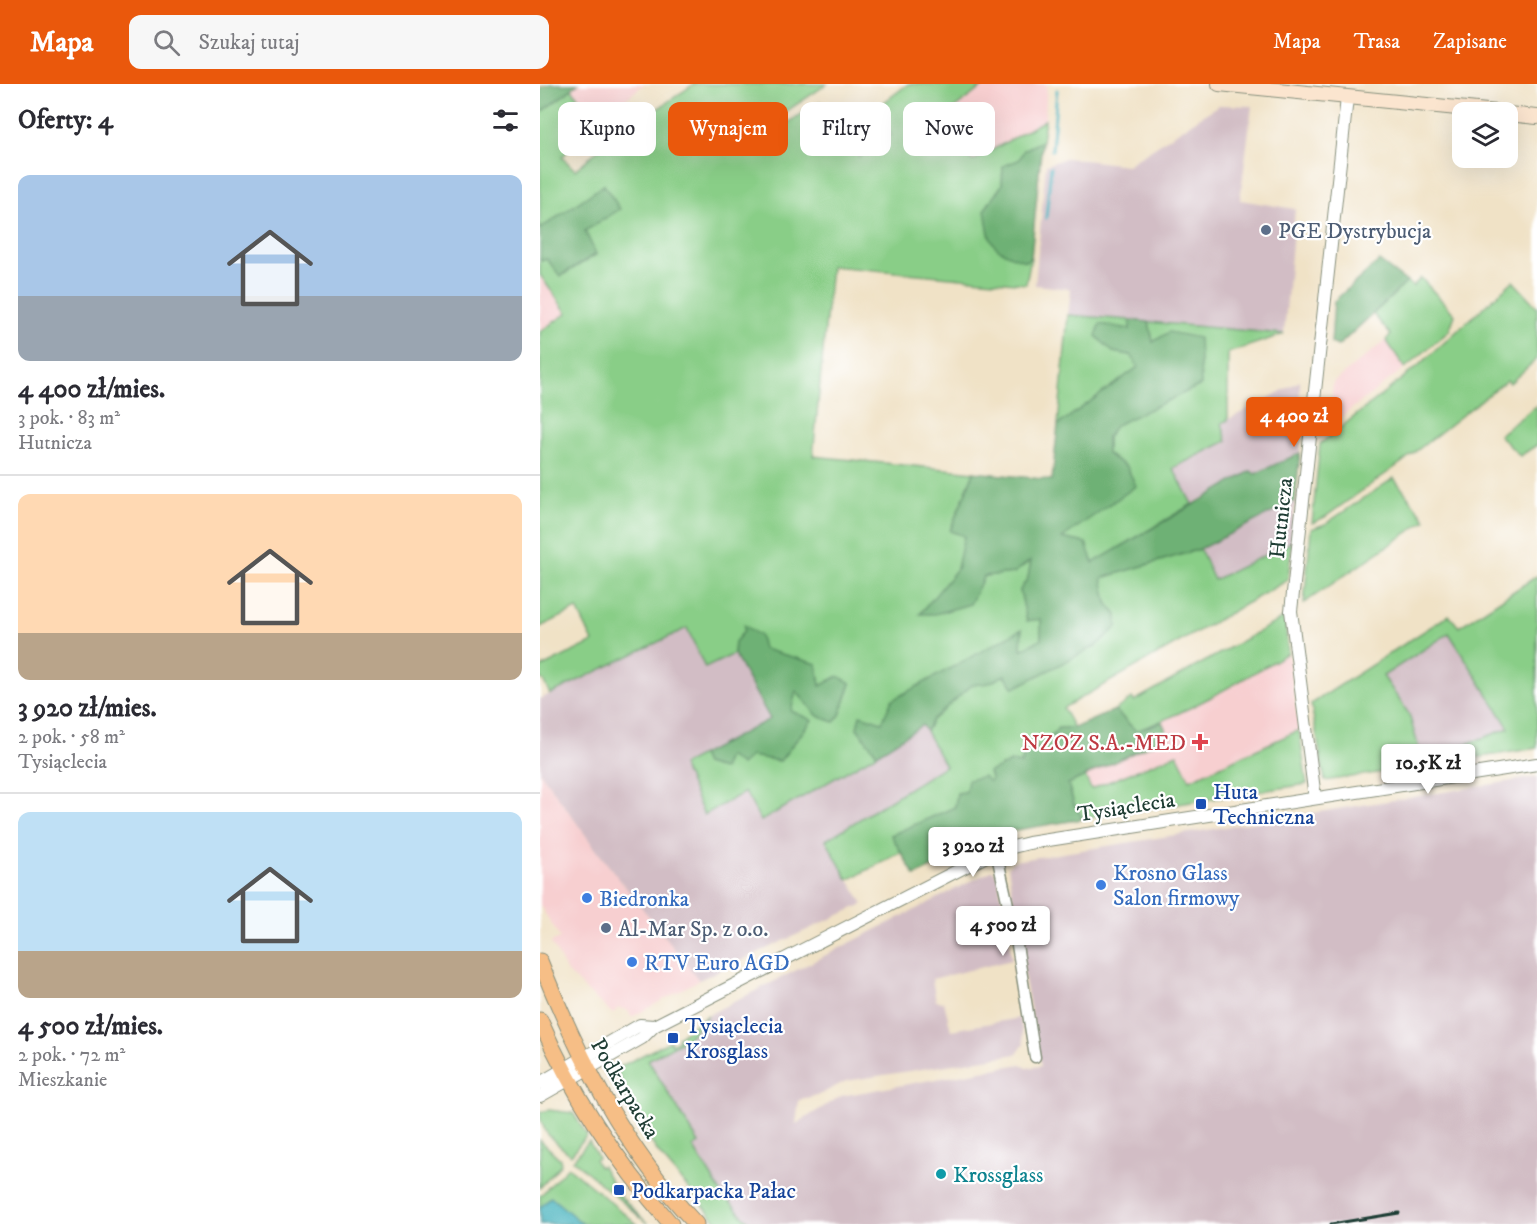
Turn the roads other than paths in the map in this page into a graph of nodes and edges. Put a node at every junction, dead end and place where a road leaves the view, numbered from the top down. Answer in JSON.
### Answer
{"nodes":[{"id":1,"x":1219,"y":84,"type":"edge"},
{"id":2,"x":1347,"y":98,"type":"junction"},
{"id":3,"x":1452,"y":108,"type":"edge"},
{"id":4,"x":1518,"y":115,"type":"edge"},
{"id":5,"x":1537,"y":117,"type":"edge"},
{"id":6,"x":1537,"y":764,"type":"edge"},
{"id":7,"x":1315,"y":798,"type":"junction"},
{"id":8,"x":996,"y":852,"type":"junction"},
{"id":9,"x":540,"y":961,"type":"edge"},
{"id":10,"x":540,"y":1020,"type":"edge"},
{"id":11,"x":1035,"y":1057,"type":"dead end"},
{"id":12,"x":584,"y":1063,"type":"junction"},
{"id":13,"x":566,"y":1074,"type":"junction"},
{"id":14,"x":540,"y":1083,"type":"edge"},
{"id":15,"x":540,"y":1096,"type":"edge"},
{"id":16,"x":671,"y":1224,"type":"edge"},
{"id":17,"x":696,"y":1224,"type":"edge"}],
"edges":[{"from":1,"to":2,"type":"main road"},
{"from":2,"to":3,"type":"main road"},
{"from":2,"to":7,"type":"street","name":"Hutnicza"},
{"from":4,"to":5,"type":"main road"},
{"from":6,"to":7,"type":"street","name":"Tysiąclecia"},
{"from":7,"to":8,"type":"street","name":"Tysiąclecia"},
{"from":8,"to":11,"type":"street"},
{"from":8,"to":12,"type":"street","name":"Tysiąclecia"},
{"from":9,"to":12,"type":"main road","name":"Podkarpacka"},
{"from":10,"to":13,"type":"main road","name":"Podkarpacka"},
{"from":12,"to":13,"type":"street","name":"Tysiąclecia"},
{"from":12,"to":17,"type":"main road","name":"Podkarpacka"},
{"from":13,"to":14,"type":"street"},
{"from":13,"to":15,"type":"street"},
{"from":13,"to":16,"type":"main road","name":"Podkarpacka"}]}
